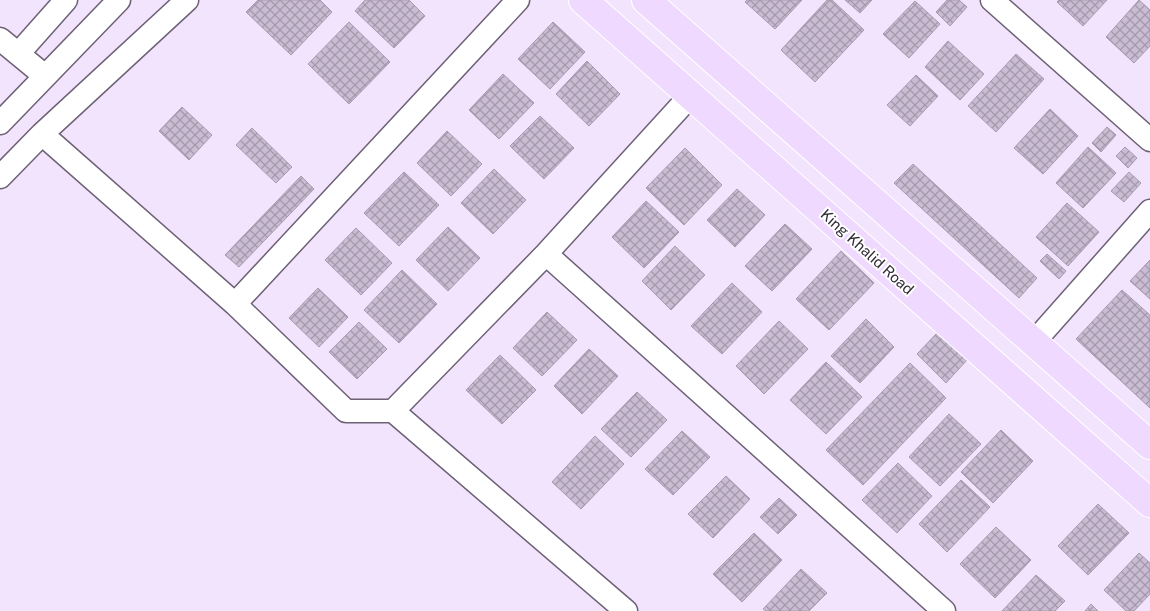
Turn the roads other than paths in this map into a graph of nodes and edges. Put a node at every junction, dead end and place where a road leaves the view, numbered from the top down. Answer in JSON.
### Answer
{"nodes":[{"id":1,"x":66,"y":0,"type":"edge"},
{"id":2,"x":119,"y":0,"type":"edge"},
{"id":3,"x":187,"y":0,"type":"edge"},
{"id":4,"x":518,"y":0,"type":"edge"},
{"id":5,"x":584,"y":0,"type":"edge"},
{"id":6,"x":646,"y":0,"type":"edge"},
{"id":7,"x":992,"y":0,"type":"edge"},
{"id":8,"x":0,"y":39,"type":"edge"},
{"id":9,"x":18,"y":54,"type":"junction"},
{"id":10,"x":45,"y":76,"type":"junction"},
{"id":11,"x":691,"y":95,"type":"junction"},
{"id":12,"x":0,"y":123,"type":"edge"},
{"id":13,"x":42,"y":134,"type":"junction"},
{"id":14,"x":1150,"y":140,"type":"edge"},
{"id":15,"x":0,"y":177,"type":"edge"},
{"id":16,"x":1150,"y":212,"type":"edge"},
{"id":17,"x":546,"y":254,"type":"junction"},
{"id":18,"x":235,"y":304,"type":"junction"},
{"id":19,"x":1034,"y":342,"type":"junction"},
{"id":20,"x":393,"y":410,"type":"junction"},
{"id":21,"x":1150,"y":445,"type":"edge"},
{"id":22,"x":1150,"y":503,"type":"edge"},
{"id":23,"x":619,"y":609,"type":"edge"},
{"id":24,"x":944,"y":611,"type":"edge"}],
"edges":[{"from":1,"to":9,"type":"street"},
{"from":2,"to":10,"type":"street"},
{"from":3,"to":13,"type":"street"},
{"from":4,"to":18,"type":"street"},
{"from":5,"to":11,"type":"main road","name":"King Khalid Road"},
{"from":6,"to":19,"type":"main road"},
{"from":7,"to":14,"type":"street"},
{"from":8,"to":9,"type":"street"},
{"from":9,"to":10,"type":"street"},
{"from":10,"to":12,"type":"street"},
{"from":11,"to":17,"type":"street"},
{"from":11,"to":22,"type":"main road","name":"King Khalid Road"},
{"from":13,"to":15,"type":"street"},
{"from":13,"to":18,"type":"street"},
{"from":16,"to":19,"type":"street"},
{"from":17,"to":20,"type":"street"},
{"from":17,"to":24,"type":"street"},
{"from":18,"to":20,"type":"street"},
{"from":19,"to":21,"type":"main road"},
{"from":20,"to":23,"type":"street"}]}
